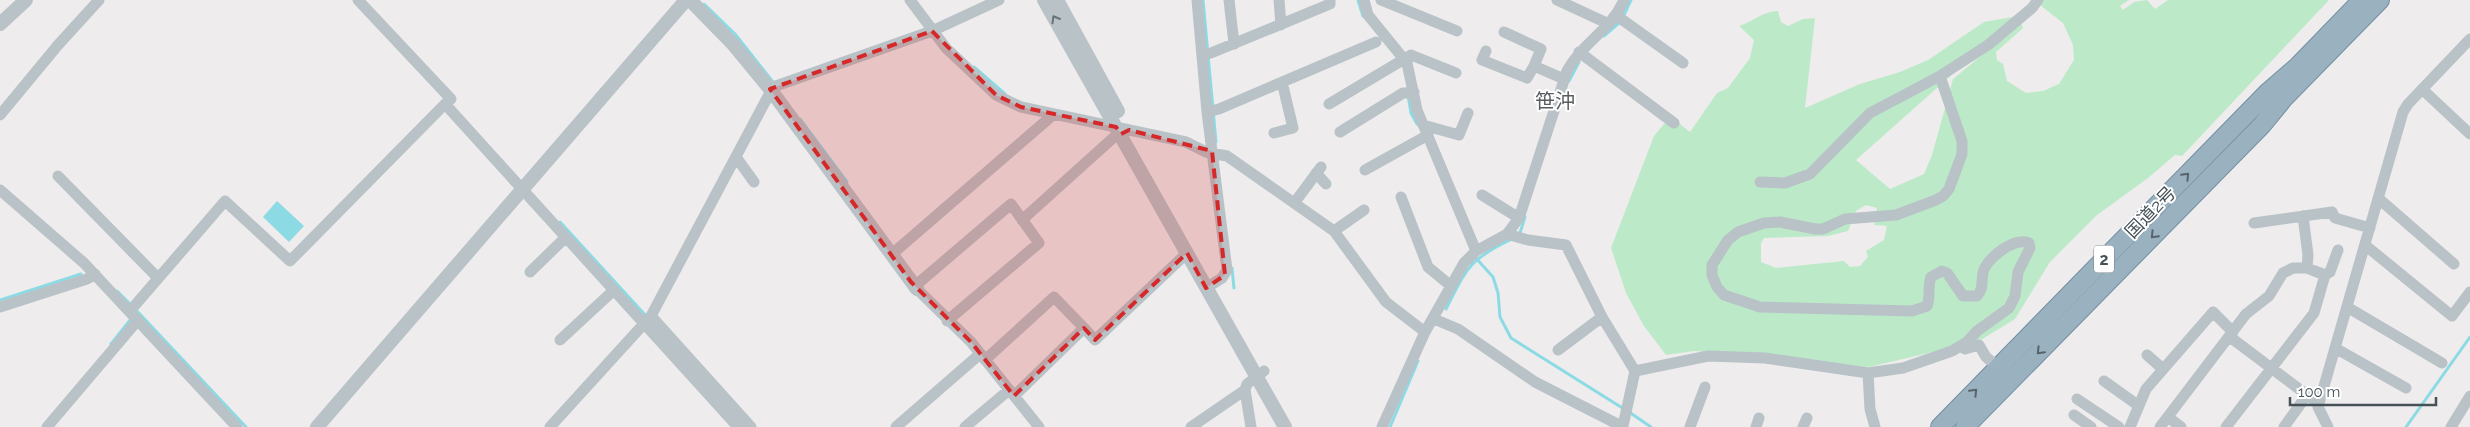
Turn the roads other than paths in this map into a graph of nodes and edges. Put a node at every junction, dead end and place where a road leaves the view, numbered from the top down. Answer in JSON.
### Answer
{"nodes":[{"id":1,"x":26,"y":0,"type":"edge"},
{"id":2,"x":99,"y":0,"type":"edge"},
{"id":3,"x":358,"y":0,"type":"edge"},
{"id":4,"x":688,"y":0,"type":"edge"},
{"id":5,"x":910,"y":0,"type":"edge"},
{"id":6,"x":999,"y":0,"type":"edge"},
{"id":7,"x":1044,"y":0,"type":"edge"},
{"id":8,"x":1057,"y":0,"type":"edge"},
{"id":9,"x":1197,"y":0,"type":"edge"},
{"id":10,"x":1229,"y":0,"type":"edge"},
{"id":11,"x":1279,"y":0,"type":"edge"},
{"id":12,"x":1330,"y":0,"type":"edge"},
{"id":13,"x":1364,"y":0,"type":"edge"},
{"id":14,"x":1381,"y":0,"type":"edge"},
{"id":15,"x":1557,"y":0,"type":"edge"},
{"id":16,"x":1624,"y":0,"type":"edge"},
{"id":17,"x":2038,"y":0,"type":"edge"},
{"id":18,"x":2347,"y":0,"type":"edge"},
{"id":19,"x":2362,"y":0,"type":"edge"},
{"id":20,"x":2380,"y":0,"type":"edge"},
{"id":21,"x":2394,"y":0,"type":"edge"},
{"id":22,"x":1618,"y":20,"type":"junction"},
{"id":23,"x":0,"y":24,"type":"edge"},
{"id":24,"x":1282,"y":25,"type":"junction"},
{"id":25,"x":935,"y":30,"type":"junction"},
{"id":26,"x":1457,"y":31,"type":"dead end"},
{"id":27,"x":1504,"y":32,"type":"dead end"},
{"id":28,"x":2470,"y":39,"type":"edge"},
{"id":29,"x":1376,"y":42,"type":"dead end"},
{"id":30,"x":1234,"y":44,"type":"junction"},
{"id":31,"x":1486,"y":51,"type":"dead end"},
{"id":32,"x":2466,"y":52,"type":"edge"},
{"id":33,"x":1206,"y":54,"type":"junction"},
{"id":34,"x":1582,"y":54,"type":"junction"},
{"id":35,"x":1401,"y":60,"type":"junction"},
{"id":36,"x":1683,"y":63,"type":"dead end"},
{"id":37,"x":1534,"y":66,"type":"junction"},
{"id":38,"x":1456,"y":73,"type":"dead end"},
{"id":39,"x":1940,"y":76,"type":"junction"},
{"id":40,"x":1564,"y":79,"type":"junction"},
{"id":41,"x":1282,"y":82,"type":"junction"},
{"id":42,"x":770,"y":89,"type":"junction"},
{"id":43,"x":2422,"y":89,"type":"junction"},
{"id":44,"x":1409,"y":92,"type":"junction"},
{"id":45,"x":2268,"y":92,"type":"junction"},
{"id":46,"x":1329,"y":104,"type":"dead end"},
{"id":47,"x":442,"y":107,"type":"junction"},
{"id":48,"x":1211,"y":111,"type":"junction"},
{"id":49,"x":1468,"y":113,"type":"dead end"},
{"id":50,"x":1054,"y":114,"type":"junction"},
{"id":51,"x":0,"y":115,"type":"edge"},
{"id":52,"x":1674,"y":123,"type":"dead end"},
{"id":53,"x":2262,"y":125,"type":"junction"},
{"id":54,"x":1122,"y":130,"type":"junction"},
{"id":55,"x":1340,"y":132,"type":"dead end"},
{"id":56,"x":1274,"y":133,"type":"dead end"},
{"id":57,"x":1424,"y":134,"type":"junction"},
{"id":58,"x":2470,"y":134,"type":"edge"},
{"id":59,"x":1212,"y":151,"type":"junction"},
{"id":60,"x":736,"y":157,"type":"junction"},
{"id":61,"x":1364,"y":170,"type":"dead end"},
{"id":62,"x":58,"y":176,"type":"dead end"},
{"id":63,"x":754,"y":182,"type":"dead end"},
{"id":64,"x":1760,"y":182,"type":"dead end"},
{"id":65,"x":1326,"y":184,"type":"dead end"},
{"id":66,"x":523,"y":189,"type":"junction"},
{"id":67,"x":0,"y":190,"type":"edge"},
{"id":68,"x":1482,"y":195,"type":"dead end"},
{"id":69,"x":1401,"y":197,"type":"dead end"},
{"id":70,"x":2378,"y":198,"type":"junction"},
{"id":71,"x":1295,"y":202,"type":"junction"},
{"id":72,"x":1364,"y":210,"type":"dead end"},
{"id":73,"x":2303,"y":216,"type":"junction"},
{"id":74,"x":1519,"y":218,"type":"junction"},
{"id":75,"x":1022,"y":220,"type":"junction"},
{"id":76,"x":2254,"y":223,"type":"dead end"},
{"id":77,"x":2370,"y":228,"type":"junction"},
{"id":78,"x":1334,"y":231,"type":"junction"},
{"id":79,"x":1507,"y":234,"type":"junction"},
{"id":80,"x":566,"y":237,"type":"junction"},
{"id":81,"x":2365,"y":245,"type":"junction"},
{"id":82,"x":2338,"y":250,"type":"dead end"},
{"id":83,"x":1187,"y":253,"type":"junction"},
{"id":84,"x":1473,"y":254,"type":"junction"},
{"id":85,"x":891,"y":255,"type":"junction"},
{"id":86,"x":2454,"y":264,"type":"dead end"},
{"id":87,"x":2307,"y":268,"type":"junction"},
{"id":88,"x":530,"y":272,"type":"dead end"},
{"id":89,"x":95,"y":274,"type":"junction"},
{"id":90,"x":2325,"y":275,"type":"junction"},
{"id":91,"x":157,"y":277,"type":"junction"},
{"id":92,"x":1210,"y":285,"type":"junction"},
{"id":93,"x":1451,"y":286,"type":"junction"},
{"id":94,"x":916,"y":288,"type":"junction"},
{"id":95,"x":614,"y":290,"type":"junction"},
{"id":96,"x":2470,"y":292,"type":"edge"},
{"id":97,"x":0,"y":306,"type":"edge"},
{"id":98,"x":2347,"y":307,"type":"junction"},
{"id":99,"x":130,"y":311,"type":"junction"},
{"id":100,"x":1602,"y":317,"type":"junction"},
{"id":101,"x":648,"y":319,"type":"junction"},
{"id":102,"x":1434,"y":319,"type":"junction"},
{"id":103,"x":138,"y":320,"type":"junction"},
{"id":104,"x":947,"y":321,"type":"junction"},
{"id":105,"x":1084,"y":328,"type":"junction"},
{"id":106,"x":1425,"y":332,"type":"junction"},
{"id":107,"x":2231,"y":334,"type":"junction"},
{"id":108,"x":560,"y":340,"type":"dead end"},
{"id":109,"x":1961,"y":346,"type":"junction"},
{"id":110,"x":2335,"y":348,"type":"junction"},
{"id":111,"x":1558,"y":350,"type":"dead end"},
{"id":112,"x":2147,"y":355,"type":"dead end"},
{"id":113,"x":983,"y":357,"type":"junction"},
{"id":114,"x":2442,"y":362,"type":"dead end"},
{"id":115,"x":1998,"y":367,"type":"junction"},
{"id":116,"x":2272,"y":368,"type":"junction"},
{"id":117,"x":2163,"y":369,"type":"junction"},
{"id":118,"x":1635,"y":371,"type":"junction"},
{"id":119,"x":1260,"y":373,"type":"junction"},
{"id":120,"x":1868,"y":373,"type":"junction"},
{"id":121,"x":2104,"y":382,"type":"dead end"},
{"id":122,"x":1705,"y":387,"type":"dead end"},
{"id":123,"x":2406,"y":388,"type":"dead end"},
{"id":124,"x":1246,"y":390,"type":"junction"},
{"id":125,"x":1012,"y":393,"type":"junction"},
{"id":126,"x":2307,"y":395,"type":"junction"},
{"id":127,"x":2077,"y":398,"type":"dead end"},
{"id":128,"x":2469,"y":401,"type":"edge"},
{"id":129,"x":2319,"y":404,"type":"junction"},
{"id":130,"x":2139,"y":406,"type":"junction"},
{"id":131,"x":2074,"y":415,"type":"dead end"},
{"id":132,"x":2169,"y":418,"type":"junction"},
{"id":133,"x":2323,"y":424,"type":"edge"},
{"id":134,"x":1037,"y":426,"type":"edge"},
{"id":135,"x":47,"y":427,"type":"edge"},
{"id":136,"x":237,"y":427,"type":"edge"},
{"id":137,"x":317,"y":427,"type":"edge"},
{"id":138,"x":550,"y":427,"type":"edge"},
{"id":139,"x":738,"y":427,"type":"edge"},
{"id":140,"x":751,"y":427,"type":"edge"},
{"id":141,"x":896,"y":427,"type":"edge"},
{"id":142,"x":965,"y":427,"type":"edge"},
{"id":143,"x":1190,"y":427,"type":"edge"},
{"id":144,"x":1251,"y":427,"type":"edge"},
{"id":145,"x":1285,"y":427,"type":"edge"},
{"id":146,"x":1295,"y":427,"type":"edge"},
{"id":147,"x":1382,"y":427,"type":"edge"},
{"id":148,"x":1623,"y":427,"type":"edge"},
{"id":149,"x":1690,"y":427,"type":"edge"},
{"id":150,"x":1875,"y":427,"type":"edge"},
{"id":151,"x":1940,"y":427,"type":"edge"},
{"id":152,"x":1965,"y":427,"type":"edge"},
{"id":153,"x":2091,"y":427,"type":"edge"},
{"id":154,"x":2119,"y":427,"type":"edge"},
{"id":155,"x":2130,"y":427,"type":"edge"},
{"id":156,"x":2160,"y":427,"type":"edge"},
{"id":157,"x":2182,"y":427,"type":"edge"},
{"id":158,"x":2226,"y":427,"type":"edge"},
{"id":159,"x":2284,"y":427,"type":"edge"},
{"id":160,"x":2451,"y":427,"type":"edge"}],
"edges":[{"from":1,"to":23,"type":"street"},
{"from":2,"to":51,"type":"street"},
{"from":3,"to":47,"type":"street"},
{"from":4,"to":42,"type":"street"},
{"from":4,"to":66,"type":"street"},
{"from":5,"to":25,"type":"street"},
{"from":6,"to":25,"type":"street"},
{"from":54,"to":7,"type":"street","one_way":true},
{"from":8,"to":54,"type":"street"},
{"from":9,"to":33,"type":"street"},
{"from":10,"to":30,"type":"street"},
{"from":11,"to":24,"type":"street"},
{"from":12,"to":24,"type":"street"},
{"from":13,"to":35,"type":"street"},
{"from":14,"to":26,"type":"street"},
{"from":15,"to":22,"type":"street"},
{"from":16,"to":22,"type":"street"},
{"from":17,"to":39,"type":"street"},
{"from":18,"to":45,"type":"highway"},
{"from":19,"to":45,"type":"highway","name":"国道2号","number":"2"},
{"from":20,"to":53,"type":"highway","name":"国道2号","number":"2"},
{"from":21,"to":53,"type":"highway"},
{"from":22,"to":34,"type":"street"},
{"from":22,"to":36,"type":"street"},
{"from":24,"to":30,"type":"street"},
{"from":25,"to":42,"type":"street"},
{"from":25,"to":50,"type":"street"},
{"from":27,"to":37,"type":"street"},
{"from":28,"to":32,"type":"street"},
{"from":29,"to":41,"type":"street"},
{"from":30,"to":33,"type":"street"},
{"from":31,"to":37,"type":"street"},
{"from":32,"to":43,"type":"street"},
{"from":33,"to":48,"type":"street"},
{"from":34,"to":40,"type":"street"},
{"from":34,"to":52,"type":"street"},
{"from":35,"to":38,"type":"street"},
{"from":35,"to":44,"type":"street"},
{"from":35,"to":46,"type":"street"},
{"from":37,"to":40,"type":"street"},
{"from":39,"to":64,"type":"street"},
{"from":39,"to":109,"type":"street"},
{"from":40,"to":74,"type":"street"},
{"from":41,"to":48,"type":"street"},
{"from":41,"to":56,"type":"street"},
{"from":42,"to":60,"type":"street"},
{"from":42,"to":85,"type":"street"},
{"from":43,"to":58,"type":"street"},
{"from":43,"to":70,"type":"street"},
{"from":44,"to":55,"type":"street"},
{"from":44,"to":57,"type":"street"},
{"from":115,"to":45,"type":"highway","name":"国道2号","number":"2","one_way":true},
{"from":47,"to":66,"type":"street"},
{"from":47,"to":91,"type":"street"},
{"from":48,"to":59,"type":"street"},
{"from":49,"to":57,"type":"street"},
{"from":50,"to":54,"type":"street"},
{"from":50,"to":85,"type":"street"},
{"from":53,"to":152,"type":"highway","name":"国道2号","number":"2","one_way":true},
{"from":54,"to":59,"type":"street"},
{"from":54,"to":75,"type":"street"},
{"from":54,"to":83,"type":"street"},
{"from":54,"to":92,"type":"street"},
{"from":57,"to":61,"type":"street"},
{"from":57,"to":84,"type":"street"},
{"from":59,"to":71,"type":"street"},
{"from":59,"to":92,"type":"street"},
{"from":60,"to":63,"type":"street"},
{"from":60,"to":101,"type":"street"},
{"from":62,"to":91,"type":"street"},
{"from":65,"to":71,"type":"street"},
{"from":66,"to":80,"type":"street"},
{"from":66,"to":137,"type":"street"},
{"from":67,"to":89,"type":"street"},
{"from":68,"to":74,"type":"street"},
{"from":69,"to":93,"type":"street"},
{"from":70,"to":77,"type":"street"},
{"from":70,"to":86,"type":"street"},
{"from":71,"to":78,"type":"street"},
{"from":72,"to":78,"type":"street"},
{"from":73,"to":76,"type":"street"},
{"from":73,"to":77,"type":"street"},
{"from":73,"to":87,"type":"street"},
{"from":74,"to":79,"type":"street"},
{"from":75,"to":94,"type":"street"},
{"from":75,"to":104,"type":"street"},
{"from":77,"to":81,"type":"street"},
{"from":78,"to":106,"type":"street"},
{"from":79,"to":84,"type":"street"},
{"from":79,"to":100,"type":"street"},
{"from":80,"to":88,"type":"street"},
{"from":80,"to":95,"type":"street"},
{"from":81,"to":96,"type":"street"},
{"from":81,"to":98,"type":"street"},
{"from":82,"to":90,"type":"street"},
{"from":83,"to":92,"type":"street"},
{"from":83,"to":105,"type":"street"},
{"from":84,"to":93,"type":"street"},
{"from":85,"to":94,"type":"street"},
{"from":87,"to":90,"type":"street"},
{"from":87,"to":107,"type":"street"},
{"from":89,"to":97,"type":"street"},
{"from":89,"to":99,"type":"street"},
{"from":90,"to":116,"type":"street"},
{"from":91,"to":99,"type":"street"},
{"from":92,"to":119,"type":"street"},
{"from":93,"to":102,"type":"street"},
{"from":94,"to":104,"type":"street"},
{"from":95,"to":101,"type":"street"},
{"from":95,"to":108,"type":"street"},
{"from":98,"to":110,"type":"street"},
{"from":98,"to":114,"type":"street"},
{"from":99,"to":103,"type":"street"},
{"from":100,"to":111,"type":"street"},
{"from":100,"to":118,"type":"street"},
{"from":101,"to":138,"type":"street"},
{"from":101,"to":139,"type":"street"},
{"from":101,"to":140,"type":"street"},
{"from":102,"to":106,"type":"street"},
{"from":102,"to":148,"type":"street"},
{"from":103,"to":135,"type":"street"},
{"from":103,"to":136,"type":"street"},
{"from":104,"to":113,"type":"street"},
{"from":105,"to":113,"type":"street"},
{"from":105,"to":125,"type":"street"},
{"from":106,"to":147,"type":"street"},
{"from":107,"to":116,"type":"street"},
{"from":107,"to":117,"type":"street"},
{"from":107,"to":132,"type":"street"},
{"from":109,"to":115,"type":"street"},
{"from":109,"to":120,"type":"street"},
{"from":110,"to":123,"type":"street"},
{"from":110,"to":129,"type":"street"},
{"from":112,"to":117,"type":"street"},
{"from":113,"to":125,"type":"street"},
{"from":113,"to":141,"type":"street"},
{"from":151,"to":115,"type":"highway","name":"国道2号","number":"2","one_way":true},
{"from":116,"to":126,"type":"street"},
{"from":116,"to":158,"type":"street"},
{"from":117,"to":130,"type":"street"},
{"from":118,"to":120,"type":"street"},
{"from":118,"to":148,"type":"street"},
{"from":119,"to":124,"type":"street"},
{"from":119,"to":145,"type":"street"},
{"from":119,"to":146,"type":"street"},
{"from":120,"to":150,"type":"street"},
{"from":121,"to":130,"type":"street"},
{"from":122,"to":149,"type":"street"},
{"from":124,"to":143,"type":"street"},
{"from":124,"to":144,"type":"street"},
{"from":125,"to":134,"type":"street"},
{"from":125,"to":142,"type":"street"},
{"from":126,"to":129,"type":"street"},
{"from":126,"to":159,"type":"street"},
{"from":127,"to":154,"type":"street"},
{"from":128,"to":160,"type":"street"},
{"from":129,"to":133,"type":"street"},
{"from":130,"to":155,"type":"street"},
{"from":131,"to":153,"type":"street"},
{"from":132,"to":156,"type":"street"},
{"from":132,"to":157,"type":"street"}]}
